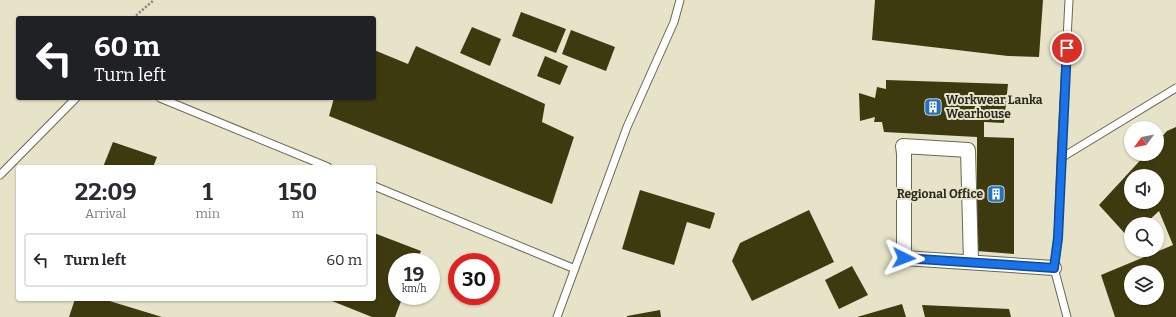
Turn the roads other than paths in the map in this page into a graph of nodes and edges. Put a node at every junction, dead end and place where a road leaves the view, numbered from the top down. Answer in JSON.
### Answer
{"nodes":[{"id":1,"x":680,"y":0,"type":"edge"},
{"id":2,"x":1070,"y":0,"type":"edge"},
{"id":3,"x":1176,"y":88,"type":"edge"},
{"id":4,"x":74,"y":100,"type":"edge"},
{"id":5,"x":165,"y":100,"type":"edge"},
{"id":6,"x":1061,"y":158,"type":"junction"},
{"id":7,"x":323,"y":165,"type":"edge"},
{"id":8,"x":0,"y":175,"type":"edge"},
{"id":9,"x":376,"y":187,"type":"edge"},
{"id":10,"x":971,"y":262,"type":"junction"},
{"id":11,"x":1054,"y":268,"type":"junction"},
{"id":12,"x":575,"y":269,"type":"junction"},
{"id":13,"x":557,"y":317,"type":"edge"},
{"id":14,"x":1067,"y":317,"type":"edge"}],
"edges":[{"from":1,"to":12,"type":"lane"},
{"from":2,"to":6,"type":"lane"},
{"from":3,"to":6,"type":"lane"},
{"from":4,"to":8,"type":"lane"},
{"from":5,"to":7,"type":"lane"},
{"from":6,"to":11,"type":"lane"},
{"from":9,"to":12,"type":"lane"},
{"from":10,"to":10,"type":"street"},
{"from":10,"to":11,"type":"street"},
{"from":11,"to":14,"type":"lane"},
{"from":12,"to":13,"type":"lane"}]}
